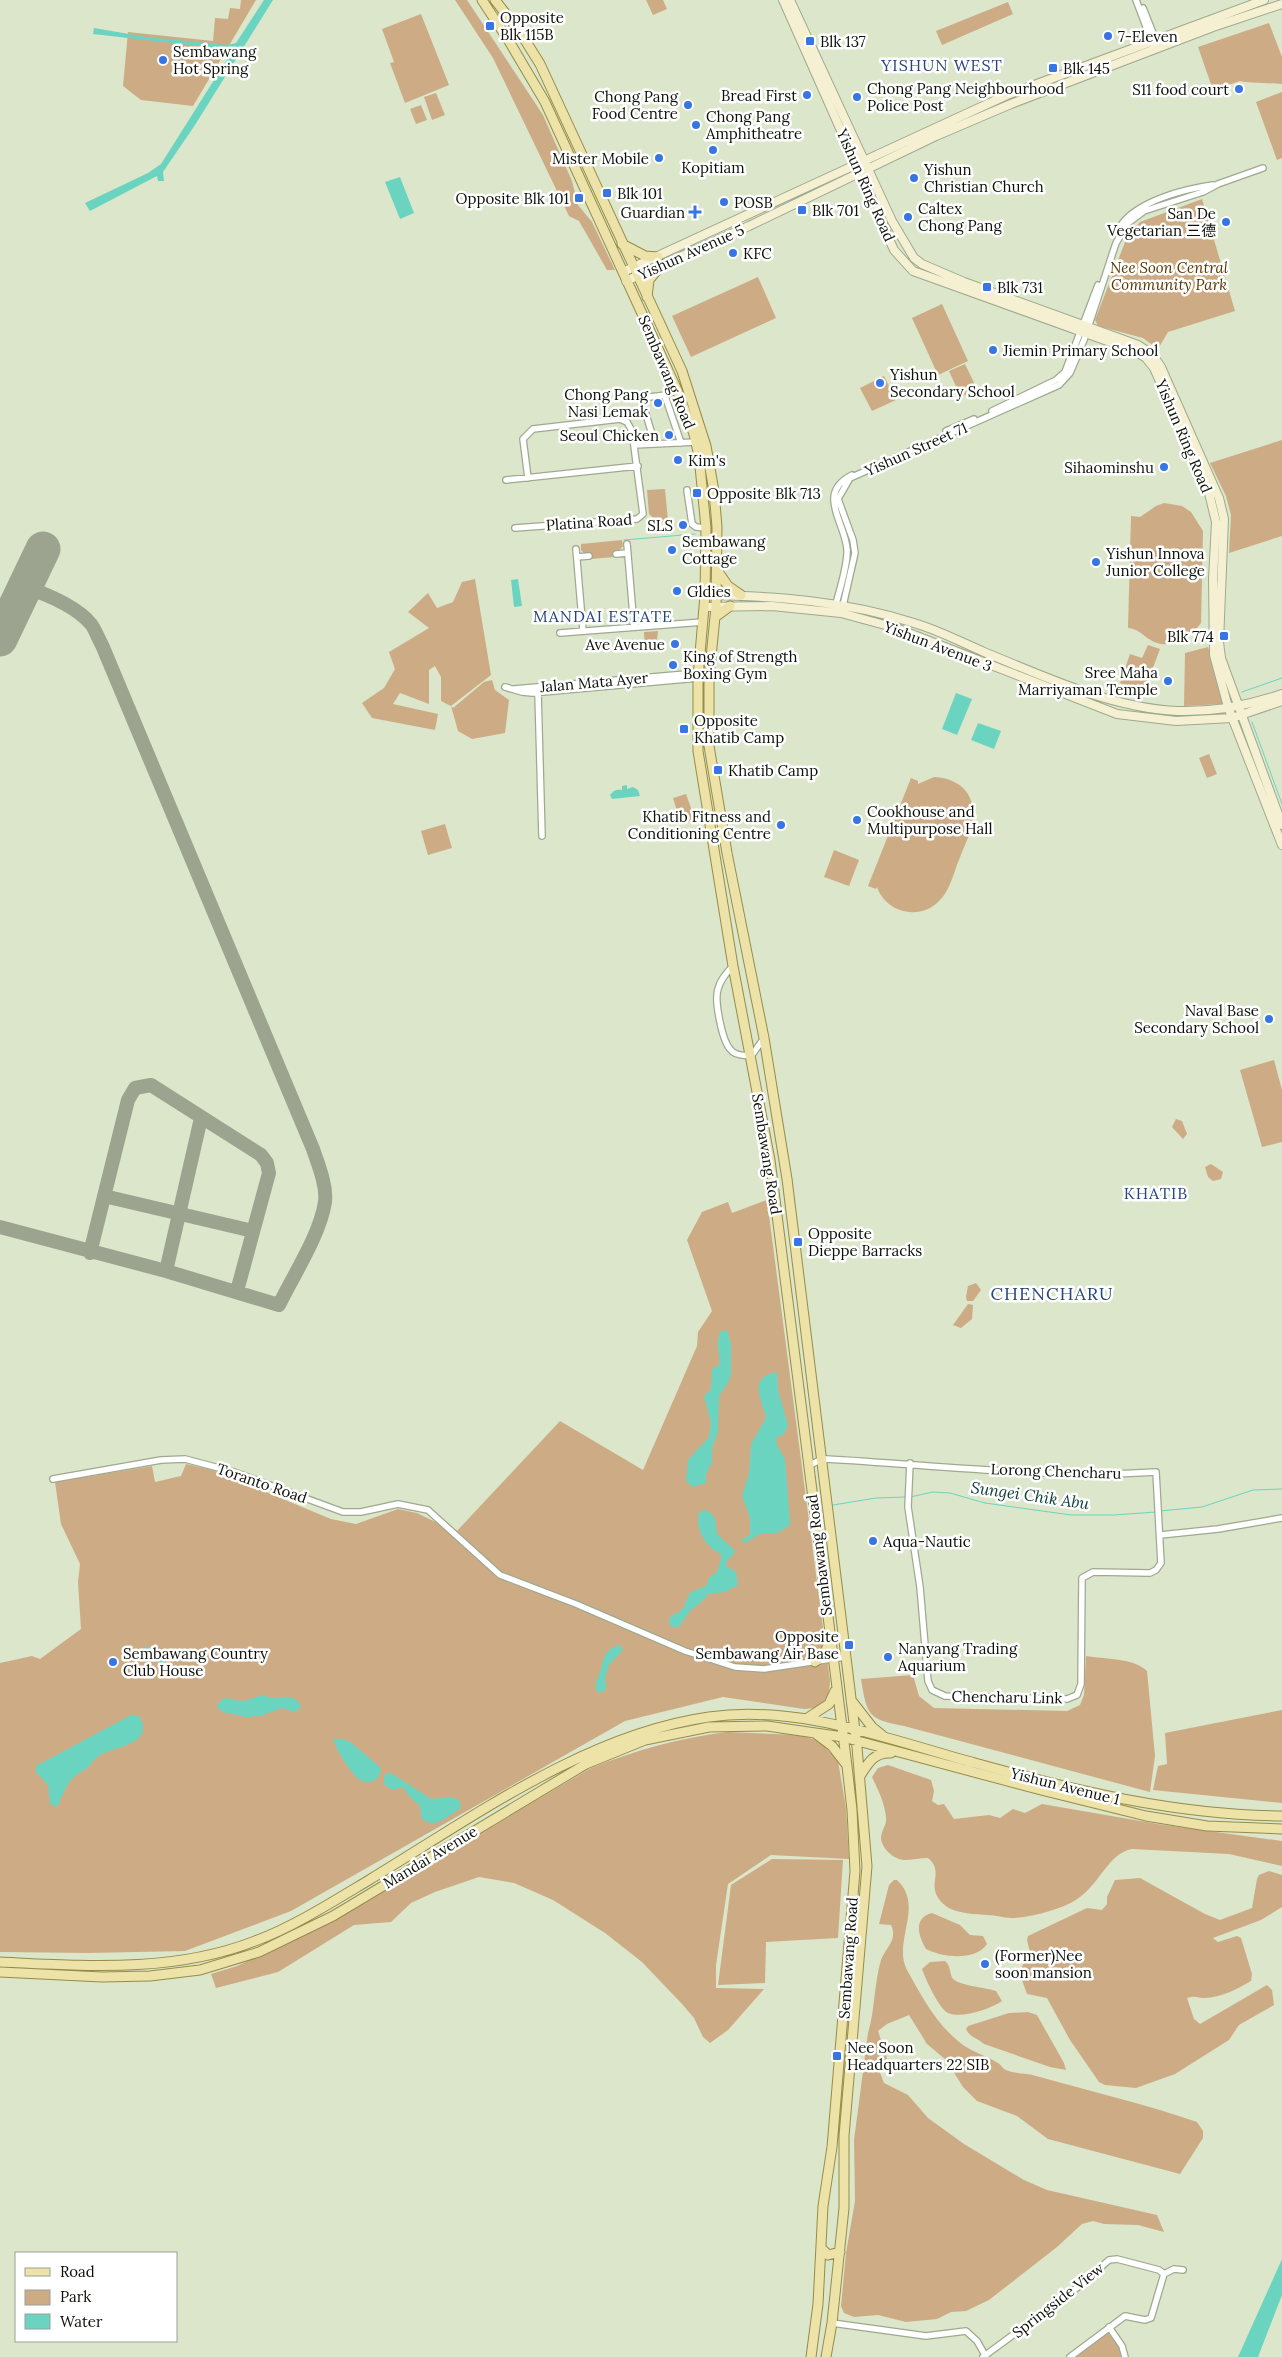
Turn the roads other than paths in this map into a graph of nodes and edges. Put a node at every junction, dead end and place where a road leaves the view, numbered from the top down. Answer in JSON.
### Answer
{"nodes":[{"id":1,"x":482,"y":0,"type":"edge"},
{"id":2,"x":495,"y":0,"type":"edge"},
{"id":3,"x":783,"y":0,"type":"edge"},
{"id":4,"x":790,"y":0,"type":"edge"},
{"id":5,"x":1136,"y":0,"type":"edge"},
{"id":6,"x":1140,"y":0,"type":"edge"},
{"id":7,"x":1264,"y":0,"type":"edge"},
{"id":8,"x":1282,"y":4,"type":"edge"},
{"id":9,"x":1155,"y":44,"type":"junction"},
{"id":10,"x":856,"y":165,"type":"junction"},
{"id":11,"x":866,"y":165,"type":"junction"},
{"id":12,"x":1263,"y":168,"type":"dead end"},
{"id":13,"x":860,"y":173,"type":"junction"},
{"id":14,"x":622,"y":244,"type":"junction"},
{"id":15,"x":660,"y":261,"type":"junction"},
{"id":16,"x":635,"y":272,"type":"junction"},
{"id":17,"x":625,"y":277,"type":"junction"},
{"id":18,"x":647,"y":297,"type":"junction"},
{"id":19,"x":1084,"y":330,"type":"junction"},
{"id":20,"x":677,"y":390,"type":"junction"},
{"id":21,"x":666,"y":395,"type":"junction"},
{"id":22,"x":696,"y":442,"type":"junction"},
{"id":23,"x":681,"y":443,"type":"junction"},
{"id":24,"x":655,"y":444,"type":"junction"},
{"id":25,"x":634,"y":445,"type":"junction"},
{"id":26,"x":638,"y":466,"type":"junction"},
{"id":27,"x":528,"y":478,"type":"junction"},
{"id":28,"x":506,"y":480,"type":"dead end"},
{"id":29,"x":687,"y":490,"type":"dead end"},
{"id":30,"x":515,"y":528,"type":"dead end"},
{"id":31,"x":706,"y":528,"type":"junction"},
{"id":32,"x":853,"y":540,"type":"junction"},
{"id":33,"x":846,"y":543,"type":"junction"},
{"id":34,"x":627,"y":544,"type":"dead end"},
{"id":35,"x":576,"y":549,"type":"dead end"},
{"id":36,"x":628,"y":553,"type":"junction"},
{"id":37,"x":616,"y":554,"type":"dead end"},
{"id":38,"x":589,"y":556,"type":"dead end"},
{"id":39,"x":577,"y":557,"type":"junction"},
{"id":40,"x":717,"y":570,"type":"junction"},
{"id":41,"x":705,"y":595,"type":"junction"},
{"id":42,"x":716,"y":595,"type":"junction"},
{"id":43,"x":741,"y":595,"type":"junction"},
{"id":44,"x":704,"y":606,"type":"junction"},
{"id":45,"x":730,"y":606,"type":"junction"},
{"id":46,"x":716,"y":607,"type":"junction"},
{"id":47,"x":839,"y":608,"type":"junction"},
{"id":48,"x":715,"y":617,"type":"junction"},
{"id":49,"x":702,"y":622,"type":"junction"},
{"id":50,"x":634,"y":626,"type":"junction"},
{"id":51,"x":583,"y":631,"type":"junction"},
{"id":52,"x":560,"y":633,"type":"dead end"},
{"id":53,"x":709,"y":674,"type":"junction"},
{"id":54,"x":698,"y":675,"type":"junction"},
{"id":55,"x":682,"y":676,"type":"junction"},
{"id":56,"x":538,"y":692,"type":"junction"},
{"id":57,"x":1282,"y":694,"type":"edge"},
{"id":58,"x":1282,"y":701,"type":"edge"},
{"id":59,"x":1237,"y":706,"type":"junction"},
{"id":60,"x":1228,"y":707,"type":"junction"},
{"id":61,"x":1241,"y":715,"type":"junction"},
{"id":62,"x":1232,"y":718,"type":"junction"},
{"id":63,"x":1282,"y":825,"type":"edge"},
{"id":64,"x":542,"y":836,"type":"dead end"},
{"id":65,"x":1282,"y":845,"type":"edge"},
{"id":66,"x":733,"y":966,"type":"junction"},
{"id":67,"x":764,"y":1038,"type":"junction"},
{"id":68,"x":752,"y":1055,"type":"junction"},
{"id":69,"x":820,"y":1460,"type":"junction"},
{"id":70,"x":910,"y":1463,"type":"junction"},
{"id":71,"x":808,"y":1466,"type":"junction"},
{"id":72,"x":1156,"y":1472,"type":"joint"},
{"id":73,"x":53,"y":1479,"type":"dead end"},
{"id":74,"x":1282,"y":1518,"type":"edge"},
{"id":75,"x":1160,"y":1535,"type":"junction"},
{"id":76,"x":829,"y":1639,"type":"junction"},
{"id":77,"x":845,"y":1657,"type":"junction"},
{"id":78,"x":832,"y":1659,"type":"junction"},
{"id":79,"x":815,"y":1662,"type":"junction"},
{"id":80,"x":836,"y":1689,"type":"junction"},
{"id":81,"x":849,"y":1697,"type":"junction"},
{"id":82,"x":806,"y":1719,"type":"junction"},
{"id":83,"x":841,"y":1726,"type":"junction"},
{"id":84,"x":854,"y":1729,"type":"junction"},
{"id":85,"x":815,"y":1732,"type":"junction"},
{"id":86,"x":843,"y":1738,"type":"junction"},
{"id":87,"x":886,"y":1738,"type":"junction"},
{"id":88,"x":856,"y":1740,"type":"junction"},
{"id":89,"x":903,"y":1753,"type":"junction"},
{"id":90,"x":847,"y":1766,"type":"junction"},
{"id":91,"x":860,"y":1776,"type":"junction"},
{"id":92,"x":1282,"y":1816,"type":"edge"},
{"id":93,"x":1282,"y":1830,"type":"edge"},
{"id":94,"x":0,"y":1962,"type":"edge"},
{"id":95,"x":0,"y":1972,"type":"edge"},
{"id":96,"x":821,"y":2248,"type":"junction"},
{"id":97,"x":840,"y":2252,"type":"junction"},
{"id":98,"x":839,"y":2266,"type":"junction"},
{"id":99,"x":820,"y":2268,"type":"junction"},
{"id":100,"x":1183,"y":2270,"type":"dead end"},
{"id":101,"x":1164,"y":2274,"type":"junction"},
{"id":102,"x":832,"y":2323,"type":"junction"},
{"id":103,"x":1109,"y":2327,"type":"junction"},
{"id":104,"x":984,"y":2356,"type":"edge"},
{"id":105,"x":811,"y":2357,"type":"edge"},
{"id":106,"x":826,"y":2357,"type":"edge"},
{"id":107,"x":1070,"y":2357,"type":"edge"},
{"id":108,"x":1125,"y":2357,"type":"edge"}],
"edges":[{"from":1,"to":17,"type":"main road","name":"Sembawang Road"},
{"from":2,"to":14,"type":"main road","name":"Sembawang Road"},
{"from":3,"to":10,"type":"main road","name":"Yishun Ring Road"},
{"from":4,"to":11,"type":"main road","name":"Yishun Ring Road"},
{"from":5,"to":9,"type":"street"},
{"from":6,"to":9,"type":"street"},
{"from":7,"to":9,"type":"main road","name":"Yishun Avenue 5"},
{"from":8,"to":9,"type":"main road","name":"Yishun Avenue 5"},
{"from":9,"to":11,"type":"main road","name":"Yishun Avenue 5"},
{"from":10,"to":11,"type":"main road","name":"Yishun Avenue 5"},
{"from":10,"to":13,"type":"main road","name":"Yishun Ring Road"},
{"from":10,"to":15,"type":"main road","name":"Yishun Avenue 5"},
{"from":11,"to":13,"type":"main road","name":"Yishun Avenue 5"},
{"from":11,"to":19,"type":"main road","name":"Yishun Ring Road"},
{"from":12,"to":19,"type":"street"},
{"from":13,"to":15,"type":"main road","name":"Yishun Avenue 5"},
{"from":13,"to":19,"type":"main road","name":"Yishun Ring Road"},
{"from":14,"to":15,"type":"main road"},
{"from":14,"to":16,"type":"main road","name":"Sembawang Road"},
{"from":15,"to":16,"type":"main road","name":"Yishun Avenue 5"},
{"from":15,"to":18,"type":"main road"},
{"from":16,"to":17,"type":"main road","name":"Yishun Avenue 5"},
{"from":16,"to":18,"type":"main road","name":"Sembawang Road"},
{"from":17,"to":20,"type":"main road","name":"Sembawang Road"},
{"from":18,"to":40,"type":"main road","name":"Sembawang Road"},
{"from":19,"to":32,"type":"street","name":"Yishun Street 71"},
{"from":19,"to":33,"type":"street","name":"Yishun Street 71"},
{"from":19,"to":59,"type":"main road","name":"Yishun Ring Road"},
{"from":19,"to":60,"type":"main road","name":"Yishun Ring Road"},
{"from":20,"to":21,"type":"street"},
{"from":20,"to":22,"type":"main road","name":"Sembawang Road"},
{"from":21,"to":23,"type":"street"},
{"from":21,"to":24,"type":"street"},
{"from":22,"to":23,"type":"street"},
{"from":22,"to":31,"type":"main road","name":"Sembawang Road"},
{"from":23,"to":24,"type":"street"},
{"from":24,"to":25,"type":"street"},
{"from":25,"to":26,"type":"street"},
{"from":25,"to":27,"type":"street"},
{"from":26,"to":27,"type":"street"},
{"from":26,"to":30,"type":"street","name":"Platina Road"},
{"from":27,"to":28,"type":"street"},
{"from":29,"to":31,"type":"street"},
{"from":31,"to":41,"type":"main road","name":"Sembawang Road"},
{"from":32,"to":33,"type":"street"},
{"from":32,"to":47,"type":"street","name":"Yishun Street 71"},
{"from":33,"to":47,"type":"street","name":"Yishun Street 71"},
{"from":34,"to":36,"type":"street"},
{"from":35,"to":39,"type":"street"},
{"from":36,"to":37,"type":"street"},
{"from":36,"to":50,"type":"street"},
{"from":38,"to":39,"type":"street"},
{"from":39,"to":51,"type":"street"},
{"from":40,"to":42,"type":"main road","name":"Sembawang Road"},
{"from":40,"to":43,"type":"main road"},
{"from":41,"to":42,"type":"main road","name":"Yishun Avenue 3"},
{"from":41,"to":44,"type":"main road","name":"Sembawang Road"},
{"from":42,"to":43,"type":"main road","name":"Yishun Avenue 3"},
{"from":42,"to":46,"type":"main road","name":"Sembawang Road"},
{"from":43,"to":47,"type":"main road","name":"Yishun Avenue 3"},
{"from":44,"to":46,"type":"main road","name":"Yishun Avenue 3"},
{"from":44,"to":49,"type":"main road","name":"Sembawang Road"},
{"from":45,"to":46,"type":"main road","name":"Yishun Avenue 3"},
{"from":45,"to":47,"type":"main road","name":"Yishun Avenue 3"},
{"from":45,"to":48,"type":"main road"},
{"from":46,"to":48,"type":"main road","name":"Sembawang Road"},
{"from":47,"to":60,"type":"main road","name":"Yishun Avenue 3"},
{"from":47,"to":62,"type":"main road","name":"Yishun Avenue 3"},
{"from":48,"to":53,"type":"main road","name":"Sembawang Road"},
{"from":49,"to":50,"type":"street"},
{"from":49,"to":54,"type":"main road","name":"Sembawang Road"},
{"from":50,"to":51,"type":"street"},
{"from":51,"to":52,"type":"street"},
{"from":53,"to":54,"type":"street","name":"Jalan Mata Ayer"},
{"from":53,"to":67,"type":"main road","name":"Sembawang Road"},
{"from":54,"to":55,"type":"street","name":"Jalan Mata Ayer"},
{"from":54,"to":66,"type":"main road","name":"Sembawang Road"},
{"from":55,"to":56,"type":"street","name":"Jalan Mata Ayer"},
{"from":55,"to":56,"type":"street","name":"Jalan Mata Ayer"},
{"from":56,"to":64,"type":"street","name":"Jalan Mata Ayer"},
{"from":57,"to":59,"type":"main road","name":"Yishun Avenue 3"},
{"from":58,"to":61,"type":"main road","name":"Yishun Avenue 3"},
{"from":59,"to":60,"type":"main road","name":"Yishun Avenue 3"},
{"from":59,"to":61,"type":"main road","name":"Yishun Ring Road"},
{"from":60,"to":62,"type":"main road","name":"Yishun Ring Road"},
{"from":61,"to":62,"type":"main road","name":"Yishun Avenue 3"},
{"from":61,"to":63,"type":"main road","name":"Yishun Ring Road"},
{"from":62,"to":65,"type":"main road","name":"Yishun Ring Road"},
{"from":66,"to":68,"type":"main road","name":"Sembawang Road"},
{"from":66,"to":68,"type":"street"},
{"from":67,"to":68,"type":"street"},
{"from":67,"to":69,"type":"main road","name":"Sembawang Road"},
{"from":68,"to":71,"type":"main road","name":"Sembawang Road"},
{"from":69,"to":70,"type":"street","name":"Lorong Chencharu"},
{"from":69,"to":71,"type":"street","name":"Lorong Chencharu"},
{"from":69,"to":77,"type":"main road","name":"Sembawang Road"},
{"from":70,"to":72,"type":"street","name":"Lorong Chencharu"},
{"from":70,"to":75,"type":"street","name":"Chencharu Link"},
{"from":71,"to":76,"type":"main road","name":"Sembawang Road"},
{"from":72,"to":75,"type":"street","name":"Chencharu Link"},
{"from":73,"to":79,"type":"street","name":"Toranto Road"},
{"from":74,"to":75,"type":"street"},
{"from":76,"to":78,"type":"main road","name":"Sembawang Road"},
{"from":76,"to":79,"type":"main road"},
{"from":77,"to":78,"type":"street","name":"Toranto Road"},
{"from":77,"to":81,"type":"main road","name":"Sembawang Road"},
{"from":78,"to":79,"type":"street","name":"Toranto Road"},
{"from":78,"to":80,"type":"main road","name":"Sembawang Road"},
{"from":80,"to":82,"type":"main road"},
{"from":80,"to":83,"type":"main road","name":"Sembawang Road"},
{"from":81,"to":84,"type":"main road","name":"Sembawang Road"},
{"from":81,"to":87,"type":"main road"},
{"from":82,"to":83,"type":"main road","name":"Mandai Avenue"},
{"from":82,"to":94,"type":"main road","name":"Mandai Avenue"},
{"from":83,"to":84,"type":"main road","name":"Mandai Avenue"},
{"from":83,"to":86,"type":"main road","name":"Sembawang Road"},
{"from":84,"to":87,"type":"main road","name":"Yishun Avenue 1"},
{"from":84,"to":88,"type":"main road","name":"Sembawang Road"},
{"from":85,"to":86,"type":"main road","name":"Mandai Avenue"},
{"from":85,"to":90,"type":"main road"},
{"from":85,"to":95,"type":"main road","name":"Mandai Avenue"},
{"from":86,"to":88,"type":"main road","name":"Mandai Avenue"},
{"from":86,"to":90,"type":"main road","name":"Sembawang Road"},
{"from":87,"to":92,"type":"main road","name":"Yishun Avenue 1"},
{"from":88,"to":89,"type":"main road","name":"Yishun Avenue 1"},
{"from":88,"to":91,"type":"main road","name":"Sembawang Road"},
{"from":89,"to":91,"type":"main road"},
{"from":89,"to":93,"type":"main road","name":"Yishun Avenue 1"},
{"from":90,"to":96,"type":"main road","name":"Sembawang Road"},
{"from":91,"to":97,"type":"main road","name":"Sembawang Road"},
{"from":96,"to":97,"type":"main road"},
{"from":96,"to":99,"type":"main road","name":"Sembawang Road"},
{"from":97,"to":98,"type":"main road","name":"Sembawang Road"},
{"from":98,"to":99,"type":"main road"},
{"from":98,"to":102,"type":"main road","name":"Sembawang Road"},
{"from":99,"to":105,"type":"main road","name":"Sembawang Road"},
{"from":100,"to":101,"type":"street"},
{"from":101,"to":103,"type":"street"},
{"from":101,"to":104,"type":"street","name":"Springside View"},
{"from":102,"to":104,"type":"street"},
{"from":102,"to":106,"type":"main road","name":"Sembawang Road"},
{"from":103,"to":107,"type":"street"},
{"from":103,"to":108,"type":"street"}]}
